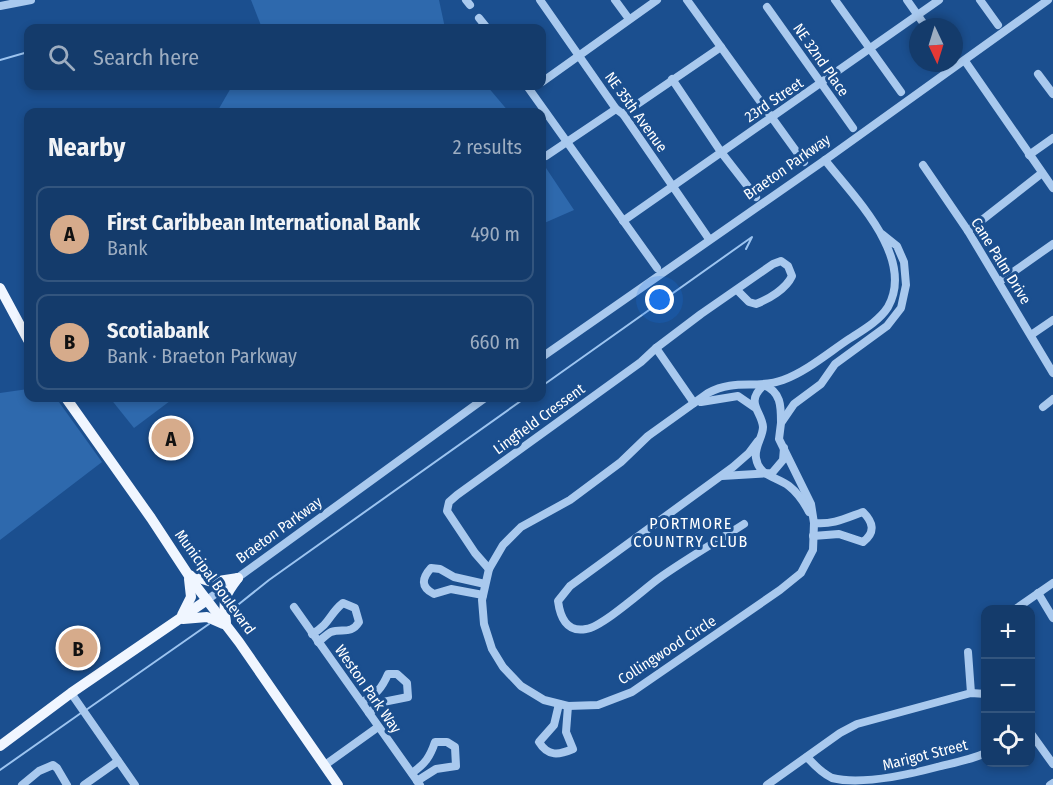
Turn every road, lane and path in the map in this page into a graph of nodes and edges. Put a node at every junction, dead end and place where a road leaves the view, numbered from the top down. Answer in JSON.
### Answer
{"nodes":[{"id":1,"x":31,"y":0,"type":"edge"},
{"id":2,"x":540,"y":0,"type":"edge"},
{"id":3,"x":615,"y":0,"type":"edge"},
{"id":4,"x":657,"y":0,"type":"edge"},
{"id":5,"x":687,"y":0,"type":"edge"},
{"id":6,"x":835,"y":0,"type":"edge"},
{"id":7,"x":907,"y":0,"type":"edge"},
{"id":8,"x":939,"y":0,"type":"edge"},
{"id":9,"x":980,"y":0,"type":"edge"},
{"id":10,"x":1048,"y":0,"type":"edge"},
{"id":11,"x":0,"y":6,"type":"edge"},
{"id":12,"x":767,"y":7,"type":"dead end"},
{"id":13,"x":918,"y":15,"type":"junction"},
{"id":14,"x":479,"y":18,"type":"dead end"},
{"id":15,"x":920,"y":18,"type":"edge"},
{"id":16,"x":629,"y":19,"type":"junction"},
{"id":17,"x":484,"y":24,"type":"edge"},
{"id":18,"x":998,"y":25,"type":"dead end"},
{"id":19,"x":721,"y":47,"type":"junction"},
{"id":20,"x":870,"y":50,"type":"junction"},
{"id":21,"x":579,"y":56,"type":"junction"},
{"id":22,"x":965,"y":61,"type":"junction"},
{"id":23,"x":1038,"y":74,"type":"dead end"},
{"id":24,"x":546,"y":79,"type":"edge"},
{"id":25,"x":672,"y":79,"type":"junction"},
{"id":26,"x":821,"y":84,"type":"junction"},
{"id":27,"x":533,"y":90,"type":"edge"},
{"id":28,"x":901,"y":92,"type":"dead end"},
{"id":29,"x":1053,"y":94,"type":"edge"},
{"id":30,"x":544,"y":108,"type":"edge"},
{"id":31,"x":546,"y":111,"type":"edge"},
{"id":32,"x":620,"y":112,"type":"junction"},
{"id":33,"x":772,"y":117,"type":"junction"},
{"id":34,"x":853,"y":128,"type":"dead end"},
{"id":35,"x":1053,"y":138,"type":"edge"},
{"id":36,"x":566,"y":142,"type":"junction"},
{"id":37,"x":721,"y":152,"type":"junction"},
{"id":38,"x":1029,"y":154,"type":"junction"},
{"id":39,"x":546,"y":156,"type":"dead end"},
{"id":40,"x":825,"y":160,"type":"junction"},
{"id":41,"x":804,"y":162,"type":"dead end"},
{"id":42,"x":923,"y":165,"type":"dead end"},
{"id":43,"x":1042,"y":173,"type":"junction"},
{"id":44,"x":1051,"y":182,"type":"edge"},
{"id":45,"x":673,"y":188,"type":"junction"},
{"id":46,"x":756,"y":197,"type":"dead end"},
{"id":47,"x":623,"y":221,"type":"junction"},
{"id":48,"x":968,"y":231,"type":"junction"},
{"id":49,"x":882,"y":234,"type":"junction"},
{"id":50,"x":709,"y":239,"type":"junction"},
{"id":51,"x":1053,"y":244,"type":"edge"},
{"id":52,"x":657,"y":268,"type":"dead end"},
{"id":53,"x":999,"y":282,"type":"junction"},
{"id":54,"x":0,"y":288,"type":"edge"},
{"id":55,"x":737,"y":290,"type":"junction"},
{"id":56,"x":1053,"y":320,"type":"edge"},
{"id":57,"x":24,"y":333,"type":"edge"},
{"id":58,"x":1031,"y":335,"type":"junction"},
{"id":59,"x":656,"y":348,"type":"junction"},
{"id":60,"x":546,"y":354,"type":"edge"},
{"id":61,"x":1053,"y":373,"type":"edge"},
{"id":62,"x":764,"y":385,"type":"junction"},
{"id":63,"x":1053,"y":399,"type":"edge"},
{"id":64,"x":69,"y":402,"type":"edge"},
{"id":65,"x":480,"y":402,"type":"edge"},
{"id":66,"x":694,"y":403,"type":"junction"},
{"id":67,"x":754,"y":407,"type":"junction"},
{"id":68,"x":1043,"y":407,"type":"dead end"},
{"id":69,"x":781,"y":423,"type":"junction"},
{"id":70,"x":758,"y":441,"type":"junction"},
{"id":71,"x":784,"y":448,"type":"junction"},
{"id":72,"x":762,"y":474,"type":"junction"},
{"id":73,"x":718,"y":477,"type":"junction"},
{"id":74,"x":814,"y":523,"type":"junction"},
{"id":75,"x":744,"y":524,"type":"dead end"},
{"id":76,"x":813,"y":536,"type":"junction"},
{"id":77,"x":489,"y":569,"type":"junction"},
{"id":78,"x":189,"y":575,"type":"junction"},
{"id":79,"x":238,"y":578,"type":"junction"},
{"id":80,"x":1053,"y":583,"type":"edge"},
{"id":81,"x":486,"y":584,"type":"junction"},
{"id":82,"x":1038,"y":594,"type":"junction"},
{"id":83,"x":483,"y":595,"type":"junction"},
{"id":84,"x":207,"y":600,"type":"junction"},
{"id":85,"x":1022,"y":605,"type":"edge"},
{"id":86,"x":294,"y":607,"type":"dead end"},
{"id":87,"x":1053,"y":618,"type":"edge"},
{"id":88,"x":179,"y":620,"type":"junction"},
{"id":89,"x":226,"y":625,"type":"junction"},
{"id":90,"x":312,"y":634,"type":"junction"},
{"id":91,"x":318,"y":642,"type":"junction"},
{"id":92,"x":968,"y":652,"type":"dead end"},
{"id":93,"x":71,"y":693,"type":"junction"},
{"id":94,"x":971,"y":693,"type":"junction"},
{"id":95,"x":981,"y":694,"type":"edge"},
{"id":96,"x":362,"y":702,"type":"junction"},
{"id":97,"x":563,"y":705,"type":"junction"},
{"id":98,"x":369,"y":712,"type":"junction"},
{"id":99,"x":378,"y":727,"type":"junction"},
{"id":100,"x":1035,"y":739,"type":"edge"},
{"id":101,"x":0,"y":746,"type":"edge"},
{"id":102,"x":981,"y":755,"type":"edge"},
{"id":103,"x":807,"y":757,"type":"junction"},
{"id":104,"x":118,"y":761,"type":"junction"},
{"id":105,"x":1053,"y":764,"type":"edge"},
{"id":106,"x":325,"y":765,"type":"junction"},
{"id":107,"x":412,"y":773,"type":"junction"},
{"id":108,"x":419,"y":783,"type":"edge"},
{"id":109,"x":22,"y":785,"type":"edge"},
{"id":110,"x":67,"y":785,"type":"edge"},
{"id":111,"x":84,"y":785,"type":"edge"},
{"id":112,"x":135,"y":785,"type":"edge"},
{"id":113,"x":338,"y":785,"type":"edge"},
{"id":114,"x":767,"y":785,"type":"edge"}],
"edges":[{"from":1,"to":11,"type":"street"},
{"from":2,"to":21,"type":"street","name":"NE 35th Avenue"},
{"from":3,"to":16,"type":"street"},
{"from":4,"to":16,"type":"street"},
{"from":5,"to":19,"type":"street"},
{"from":6,"to":20,"type":"street"},
{"from":7,"to":13,"type":"street"},
{"from":8,"to":13,"type":"street","name":"23rd Street"},
{"from":9,"to":18,"type":"street"},
{"from":10,"to":22,"type":"street","name":"Braeton Parkway"},
{"from":12,"to":26,"type":"street","name":"NE 32nd Place"},
{"from":13,"to":15,"type":"street"},
{"from":13,"to":20,"type":"street","name":"23rd Street"},
{"from":14,"to":17,"type":"street"},
{"from":16,"to":21,"type":"street"},
{"from":19,"to":25,"type":"street"},
{"from":19,"to":33,"type":"street"},
{"from":20,"to":26,"type":"street","name":"23rd Street"},
{"from":20,"to":28,"type":"street"},
{"from":21,"to":24,"type":"street"},
{"from":21,"to":32,"type":"street","name":"NE 35th Avenue"},
{"from":22,"to":38,"type":"street"},
{"from":22,"to":40,"type":"street","name":"Braeton Parkway"},
{"from":23,"to":29,"type":"street"},
{"from":25,"to":32,"type":"street"},
{"from":25,"to":37,"type":"street"},
{"from":26,"to":33,"type":"street","name":"23rd Street"},
{"from":26,"to":34,"type":"street","name":"NE 32nd Place"},
{"from":27,"to":30,"type":"street"},
{"from":31,"to":36,"type":"street"},
{"from":32,"to":36,"type":"street"},
{"from":32,"to":45,"type":"street","name":"NE 35th Avenue"},
{"from":33,"to":37,"type":"street","name":"23rd Street"},
{"from":33,"to":41,"type":"street"},
{"from":35,"to":38,"type":"street"},
{"from":36,"to":39,"type":"street"},
{"from":36,"to":47,"type":"street"},
{"from":37,"to":45,"type":"street","name":"23rd Street"},
{"from":37,"to":46,"type":"street"},
{"from":38,"to":43,"type":"street"},
{"from":40,"to":49,"type":"street"},
{"from":40,"to":50,"type":"street","name":"Braeton Parkway"},
{"from":42,"to":48,"type":"street","name":"Cane Palm Drive"},
{"from":43,"to":44,"type":"street"},
{"from":43,"to":48,"type":"street"},
{"from":45,"to":47,"type":"street","name":"23rd Street"},
{"from":45,"to":50,"type":"street","name":"NE 35th Avenue"},
{"from":47,"to":52,"type":"street"},
{"from":48,"to":53,"type":"street","name":"Cane Palm Drive"},
{"from":49,"to":62,"type":"street","name":"Collingwood Circle"},
{"from":49,"to":69,"type":"street"},
{"from":50,"to":60,"type":"street","name":"Braeton Parkway"},
{"from":51,"to":53,"type":"street"},
{"from":53,"to":58,"type":"street","name":"Cane Palm Drive"},
{"from":54,"to":57,"type":"main road"},
{"from":55,"to":55,"type":"street"},
{"from":55,"to":59,"type":"street"},
{"from":56,"to":58,"type":"street"},
{"from":58,"to":61,"type":"street","name":"Cane Palm Drive"},
{"from":59,"to":66,"type":"street"},
{"from":59,"to":77,"type":"street","name":"Lingfield Cressent"},
{"from":62,"to":66,"type":"street","name":"Collingwood Circle"},
{"from":62,"to":67,"type":"street"},
{"from":62,"to":69,"type":"street","name":"Collingwood Circle"},
{"from":63,"to":68,"type":"street"},
{"from":64,"to":78,"type":"main road","name":"Municipal Boulevard"},
{"from":65,"to":79,"type":"street","name":"Braeton Parkway"},
{"from":66,"to":67,"type":"street","name":"Collingwood Circle"},
{"from":66,"to":77,"type":"street","name":"Collingwood Circle"},
{"from":67,"to":70,"type":"street"},
{"from":69,"to":71,"type":"street","name":"Collingwood Circle"},
{"from":70,"to":72,"type":"street"},
{"from":70,"to":73,"type":"street"},
{"from":71,"to":72,"type":"street"},
{"from":71,"to":74,"type":"street","name":"Collingwood Circle"},
{"from":72,"to":73,"type":"street"},
{"from":72,"to":74,"type":"street"},
{"from":73,"to":75,"type":"street"},
{"from":74,"to":76,"type":"street","name":"Collingwood Circle"},
{"from":74,"to":76,"type":"street"},
{"from":76,"to":97,"type":"street","name":"Collingwood Circle"},
{"from":77,"to":81,"type":"street","name":"Collingwood Circle"},
{"from":78,"to":79,"type":"main road"},
{"from":78,"to":84,"type":"main road","name":"Municipal Boulevard"},
{"from":78,"to":88,"type":"main road"},
{"from":79,"to":84,"type":"street","name":"Braeton Parkway"},
{"from":79,"to":89,"type":"main road"},
{"from":80,"to":82,"type":"street"},
{"from":81,"to":83,"type":"street","name":"Collingwood Circle"},
{"from":81,"to":83,"type":"street"},
{"from":82,"to":85,"type":"street"},
{"from":82,"to":87,"type":"street"},
{"from":83,"to":97,"type":"street","name":"Collingwood Circle"},
{"from":84,"to":88,"type":"main road","name":"Braeton Parkway"},
{"from":84,"to":89,"type":"main road","name":"Municipal Boulevard"},
{"from":86,"to":90,"type":"street","name":"Weston Park Way"},
{"from":88,"to":89,"type":"main road"},
{"from":88,"to":93,"type":"main road","name":"Braeton Parkway"},
{"from":89,"to":106,"type":"main road","name":"Municipal Boulevard"},
{"from":90,"to":91,"type":"street","name":"Weston Park Way"},
{"from":90,"to":91,"type":"street"},
{"from":91,"to":96,"type":"street","name":"Weston Park Way"},
{"from":92,"to":94,"type":"street"},
{"from":93,"to":101,"type":"main road","name":"Braeton Parkway"},
{"from":93,"to":104,"type":"street"},
{"from":94,"to":95,"type":"street"},
{"from":94,"to":103,"type":"street"},
{"from":96,"to":98,"type":"street","name":"Weston Park Way"},
{"from":96,"to":98,"type":"street"},
{"from":97,"to":97,"type":"street"},
{"from":98,"to":99,"type":"street","name":"Weston Park Way"},
{"from":99,"to":106,"type":"street"},
{"from":99,"to":107,"type":"street","name":"Weston Park Way"},
{"from":100,"to":105,"type":"street"},
{"from":102,"to":103,"type":"street","name":"Marigot Street"},
{"from":103,"to":114,"type":"street"},
{"from":104,"to":111,"type":"street"},
{"from":104,"to":112,"type":"street"},
{"from":106,"to":113,"type":"main road","name":"Municipal Boulevard"},
{"from":107,"to":108,"type":"street","name":"Weston Park Way"},
{"from":107,"to":108,"type":"street"},
{"from":109,"to":110,"type":"street"}]}
